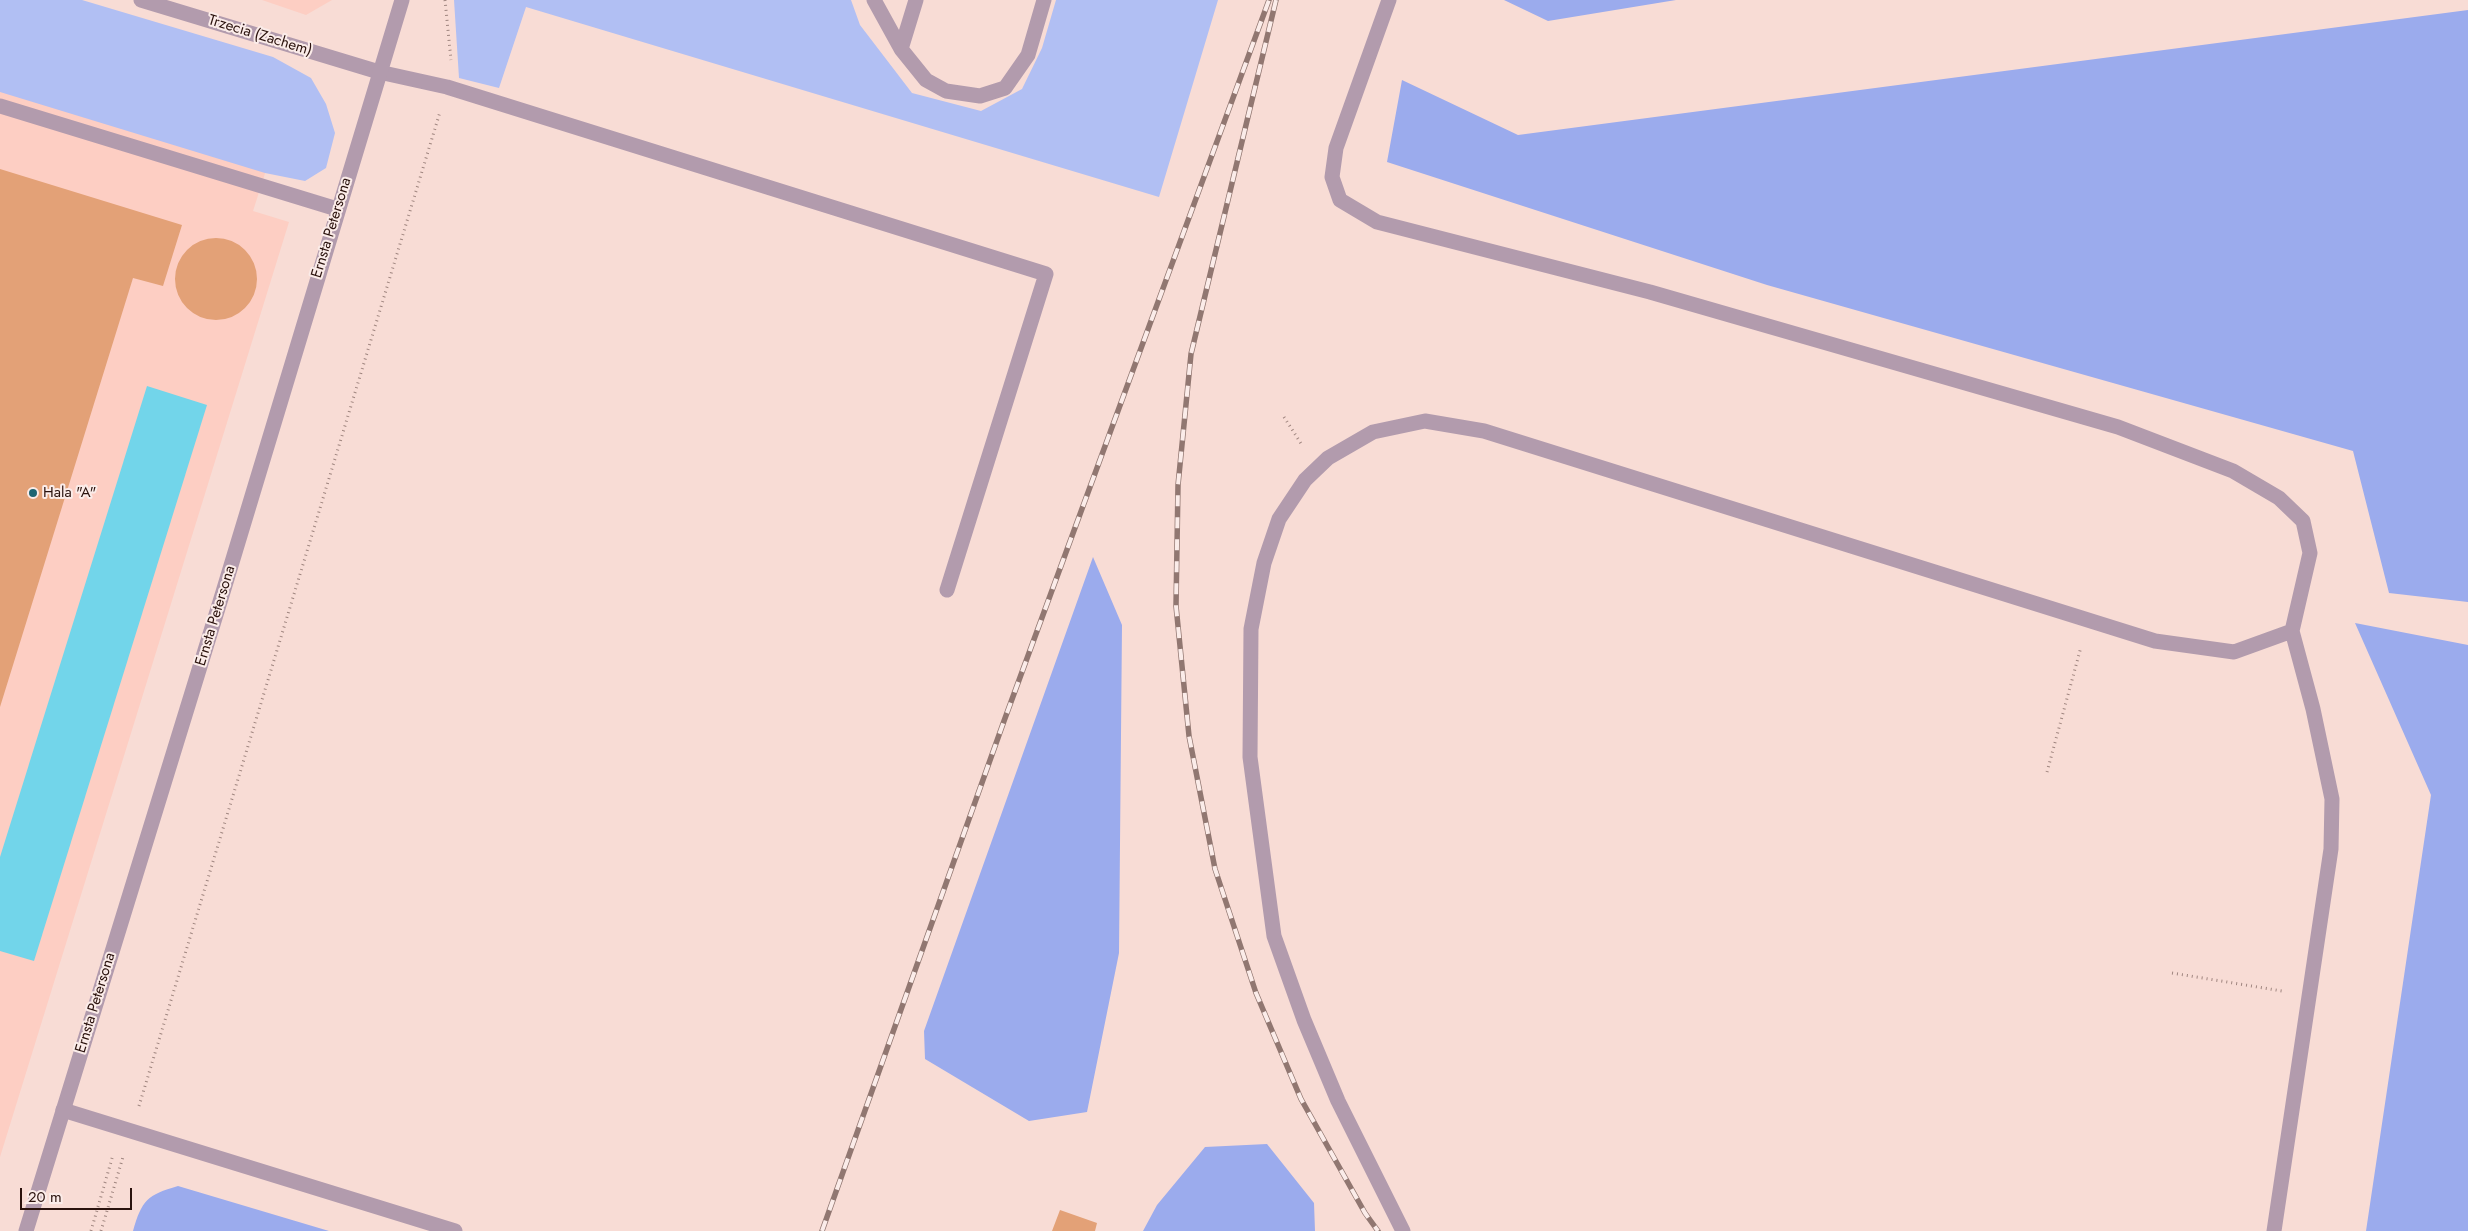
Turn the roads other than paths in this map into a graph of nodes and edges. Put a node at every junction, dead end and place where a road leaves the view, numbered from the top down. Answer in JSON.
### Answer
{"nodes":[{"id":1,"x":402,"y":0,"type":"edge"},
{"id":2,"x":874,"y":0,"type":"edge"},
{"id":3,"x":916,"y":0,"type":"edge"},
{"id":4,"x":1044,"y":0,"type":"edge"},
{"id":5,"x":1389,"y":0,"type":"edge"},
{"id":6,"x":149,"y":1,"type":"edge"},
{"id":7,"x":901,"y":49,"type":"junction"},
{"id":8,"x":379,"y":72,"type":"junction"},
{"id":9,"x":0,"y":106,"type":"edge"},
{"id":10,"x":337,"y":209,"type":"junction"},
{"id":11,"x":947,"y":590,"type":"dead end"},
{"id":12,"x":2292,"y":631,"type":"junction"},
{"id":13,"x":63,"y":1110,"type":"junction"},
{"id":14,"x":26,"y":1231,"type":"edge"},
{"id":15,"x":455,"y":1231,"type":"edge"},
{"id":16,"x":1403,"y":1231,"type":"edge"},
{"id":17,"x":2274,"y":1231,"type":"edge"}],
"edges":[{"from":1,"to":8,"type":"street","name":"Ernsta Petersona"},
{"from":2,"to":7,"type":"street"},
{"from":3,"to":7,"type":"street"},
{"from":4,"to":7,"type":"street"},
{"from":5,"to":12,"type":"street"},
{"from":6,"to":8,"type":"street","name":"Trzecia (Zachem)"},
{"from":8,"to":10,"type":"street","name":"Ernsta Petersona"},
{"from":8,"to":11,"type":"street","name":"Trzecia (Zachem)"},
{"from":9,"to":10,"type":"street"},
{"from":10,"to":13,"type":"street","name":"Ernsta Petersona"},
{"from":12,"to":16,"type":"street"},
{"from":12,"to":17,"type":"street"},
{"from":13,"to":14,"type":"street","name":"Ernsta Petersona"},
{"from":13,"to":15,"type":"street"}]}
